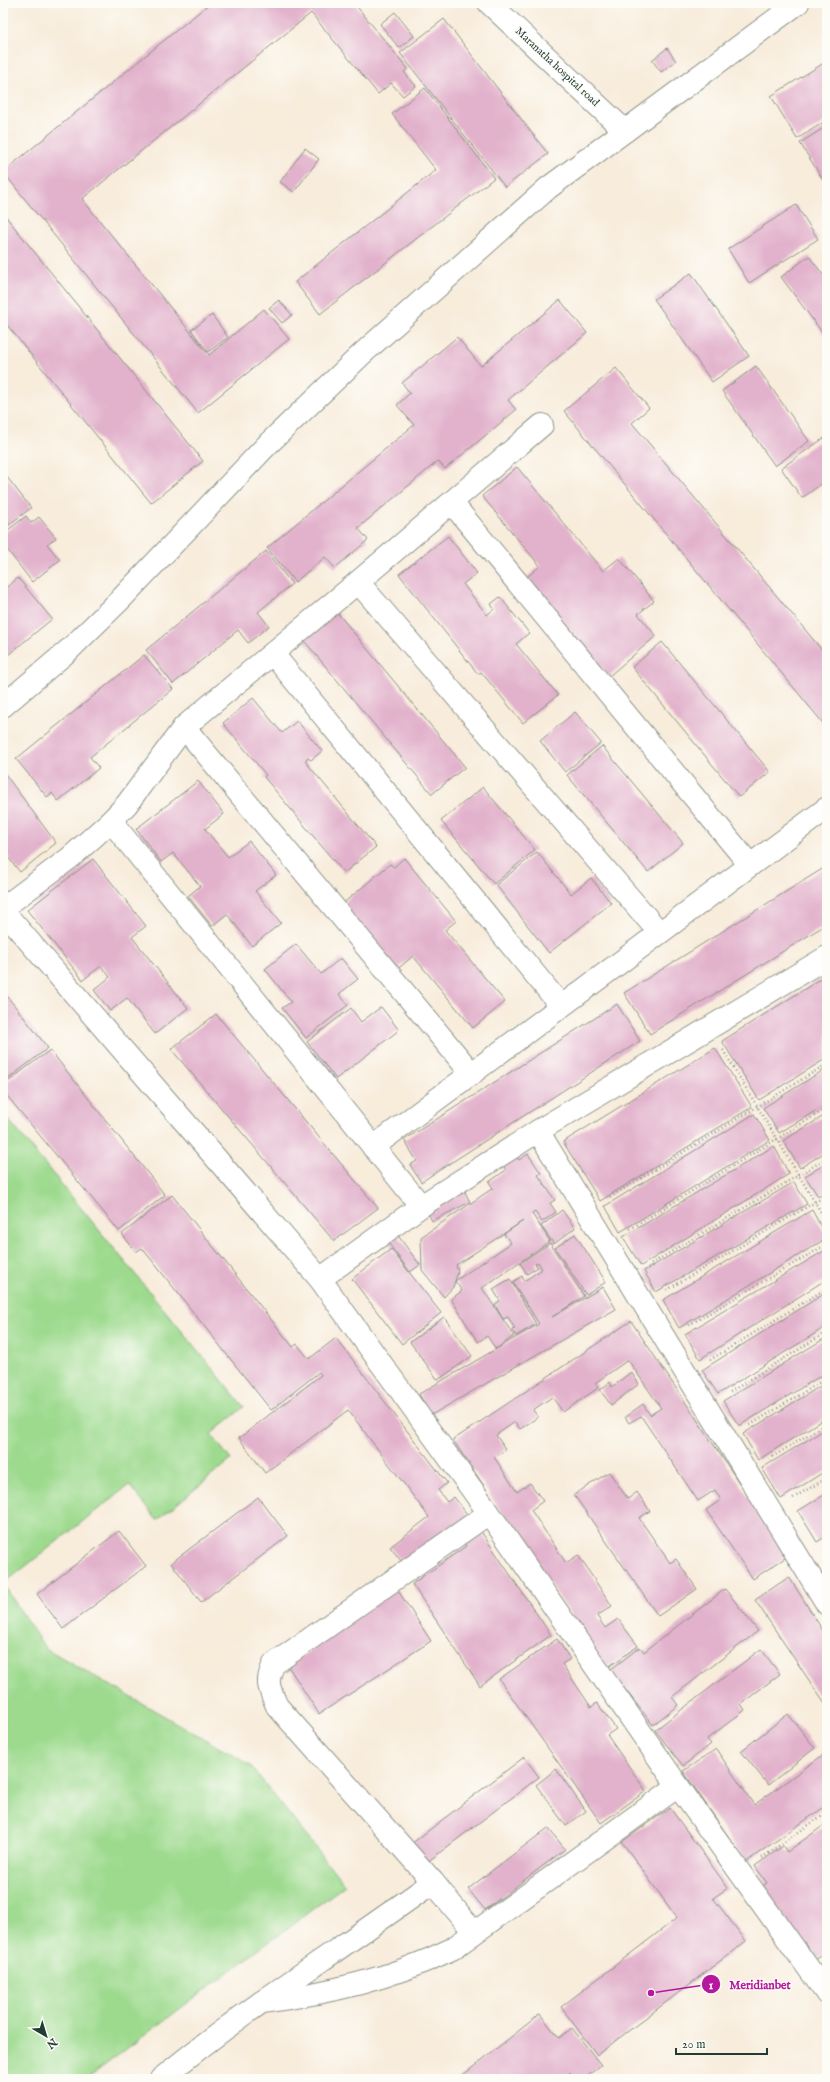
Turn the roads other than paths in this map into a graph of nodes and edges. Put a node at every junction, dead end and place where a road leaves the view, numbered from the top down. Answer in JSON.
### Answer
{"nodes":[{"id":1,"x":489,"y":3,"type":"edge"},
{"id":2,"x":798,"y":3,"type":"edge"},
{"id":3,"x":625,"y":131,"type":"junction"},
{"id":4,"x":542,"y":426,"type":"dead end"},
{"id":5,"x":452,"y":503,"type":"junction"},
{"id":6,"x":358,"y":582,"type":"junction"},
{"id":7,"x":273,"y":654,"type":"junction"},
{"id":8,"x":3,"y":706,"type":"edge"},
{"id":9,"x":184,"y":727,"type":"junction"},
{"id":10,"x":826,"y":809,"type":"edge"},
{"id":11,"x":111,"y":821,"type":"junction"},
{"id":12,"x":750,"y":865,"type":"junction"},
{"id":13,"x":3,"y":908,"type":"edge"},
{"id":14,"x":3,"y":912,"type":"edge"},
{"id":15,"x":659,"y":932,"type":"junction"},
{"id":16,"x":827,"y":957,"type":"edge"},
{"id":17,"x":561,"y":1006,"type":"junction"},
{"id":18,"x":472,"y":1074,"type":"junction"},
{"id":19,"x":538,"y":1131,"type":"junction"},
{"id":20,"x":373,"y":1147,"type":"junction"},
{"id":21,"x":421,"y":1206,"type":"junction"},
{"id":22,"x":320,"y":1279,"type":"junction"},
{"id":23,"x":489,"y":1513,"type":"junction"},
{"id":24,"x":827,"y":1604,"type":"edge"},
{"id":25,"x":678,"y":1786,"type":"junction"},
{"id":26,"x":433,"y":1882,"type":"junction"},
{"id":27,"x":474,"y":1932,"type":"junction"},
{"id":28,"x":827,"y":1994,"type":"edge"},
{"id":29,"x":262,"y":2002,"type":"junction"},
{"id":30,"x":161,"y":2079,"type":"edge"}],
"edges":[{"from":1,"to":3,"type":"street","name":"Maranatha hospital road"},
{"from":2,"to":3,"type":"street"},
{"from":3,"to":8,"type":"street"},
{"from":4,"to":5,"type":"street"},
{"from":5,"to":6,"type":"street"},
{"from":5,"to":12,"type":"street"},
{"from":6,"to":7,"type":"street"},
{"from":6,"to":15,"type":"street"},
{"from":7,"to":9,"type":"street"},
{"from":7,"to":17,"type":"street"},
{"from":9,"to":11,"type":"street"},
{"from":9,"to":18,"type":"street"},
{"from":10,"to":12,"type":"street"},
{"from":11,"to":13,"type":"street"},
{"from":11,"to":20,"type":"street"},
{"from":12,"to":15,"type":"street"},
{"from":14,"to":22,"type":"street"},
{"from":15,"to":17,"type":"street"},
{"from":16,"to":19,"type":"street"},
{"from":17,"to":18,"type":"street"},
{"from":18,"to":20,"type":"street"},
{"from":19,"to":21,"type":"street"},
{"from":19,"to":24,"type":"street"},
{"from":20,"to":21,"type":"street"},
{"from":21,"to":22,"type":"street"},
{"from":22,"to":23,"type":"street"},
{"from":23,"to":25,"type":"street"},
{"from":23,"to":26,"type":"street"},
{"from":25,"to":27,"type":"street"},
{"from":25,"to":28,"type":"street"},
{"from":26,"to":27,"type":"street"},
{"from":26,"to":29,"type":"street"},
{"from":27,"to":29,"type":"street"},
{"from":29,"to":30,"type":"street"}]}
